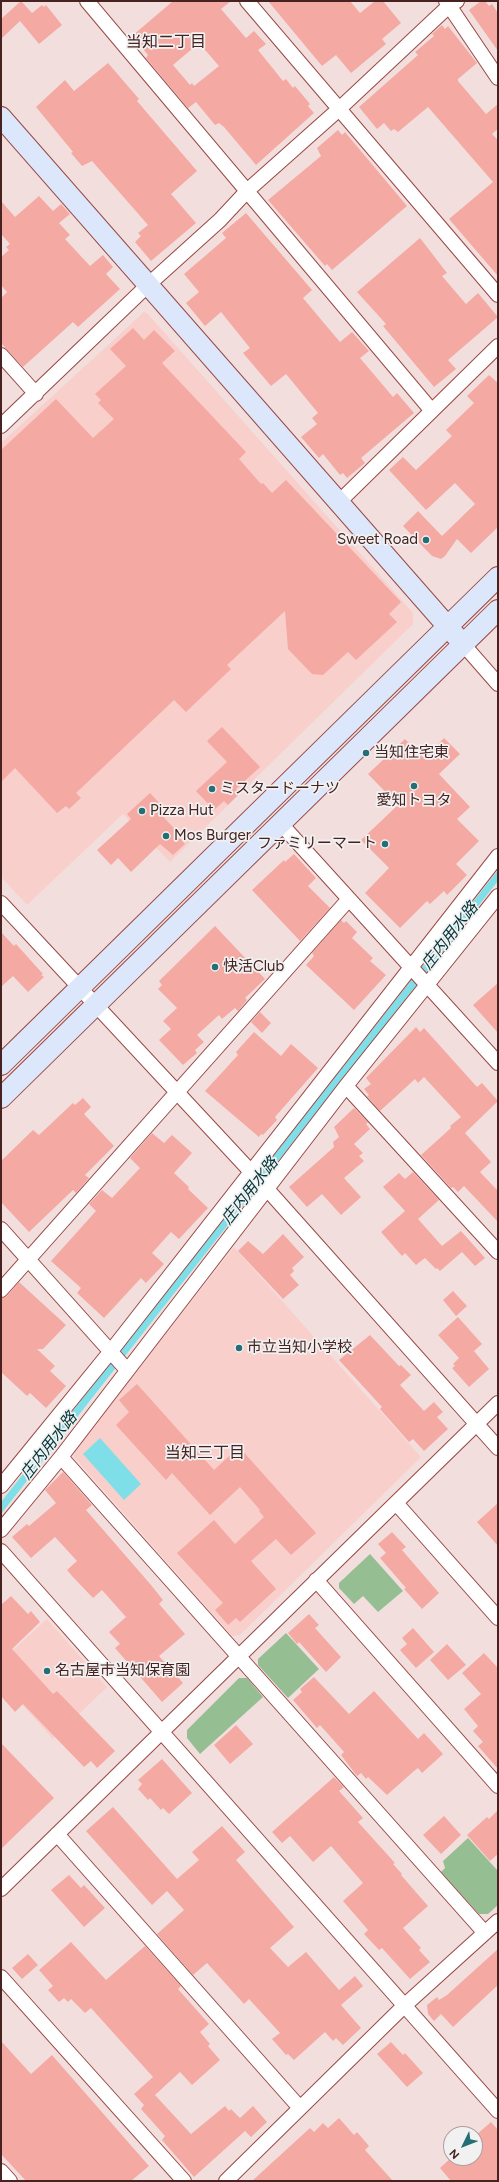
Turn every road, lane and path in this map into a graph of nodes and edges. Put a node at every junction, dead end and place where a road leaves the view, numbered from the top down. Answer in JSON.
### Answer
{"nodes":[{"id":1,"x":87,"y":1,"type":"edge"},
{"id":2,"x":247,"y":1,"type":"edge"},
{"id":3,"x":451,"y":2,"type":"edge"},
{"id":4,"x":498,"y":78,"type":"edge"},
{"id":5,"x":338,"y":110,"type":"junction"},
{"id":6,"x":1,"y":117,"type":"edge"},
{"id":7,"x":248,"y":190,"type":"junction"},
{"id":8,"x":148,"y":285,"type":"junction"},
{"id":9,"x":498,"y":295,"type":"edge"},
{"id":10,"x":498,"y":346,"type":"edge"},
{"id":11,"x":1,"y":355,"type":"edge"},
{"id":12,"x":36,"y":394,"type":"junction"},
{"id":13,"x":432,"y":411,"type":"junction"},
{"id":14,"x":1,"y":426,"type":"edge"},
{"id":15,"x":338,"y":503,"type":"junction"},
{"id":16,"x":498,"y":577,"type":"edge"},
{"id":17,"x":498,"y":610,"type":"edge"},
{"id":18,"x":447,"y":627,"type":"junction"},
{"id":19,"x":463,"y":644,"type":"junction"},
{"id":20,"x":498,"y":684,"type":"edge"},
{"id":21,"x":281,"y":824,"type":"junction"},
{"id":22,"x":498,"y":856,"type":"edge"},
{"id":23,"x":498,"y":896,"type":"edge"},
{"id":24,"x":349,"y":899,"type":"junction"},
{"id":25,"x":1,"y":903,"type":"edge"},
{"id":26,"x":419,"y":975,"type":"junction"},
{"id":27,"x":80,"y":988,"type":"junction"},
{"id":28,"x":96,"y":1006,"type":"junction"},
{"id":29,"x":498,"y":1063,"type":"edge"},
{"id":30,"x":1,"y":1065,"type":"edge"},
{"id":31,"x":346,"y":1086,"type":"junction"},
{"id":32,"x":178,"y":1093,"type":"junction"},
{"id":33,"x":1,"y":1098,"type":"edge"},
{"id":34,"x":258,"y":1180,"type":"junction"},
{"id":35,"x":1,"y":1229,"type":"edge"},
{"id":36,"x":498,"y":1252,"type":"edge"},
{"id":37,"x":29,"y":1260,"type":"junction"},
{"id":38,"x":1,"y":1290,"type":"edge"},
{"id":39,"x":119,"y":1360,"type":"junction"},
{"id":40,"x":498,"y":1403,"type":"edge"},
{"id":41,"x":477,"y":1424,"type":"junction"},
{"id":42,"x":498,"y":1448,"type":"edge"},
{"id":43,"x":61,"y":1457,"type":"junction"},
{"id":44,"x":1,"y":1486,"type":"edge"},
{"id":45,"x":396,"y":1503,"type":"junction"},
{"id":46,"x":1,"y":1530,"type":"edge"},
{"id":47,"x":1,"y":1551,"type":"edge"},
{"id":48,"x":316,"y":1580,"type":"junction"},
{"id":49,"x":498,"y":1618,"type":"edge"},
{"id":50,"x":238,"y":1656,"type":"junction"},
{"id":51,"x":161,"y":1732,"type":"junction"},
{"id":52,"x":498,"y":1786,"type":"edge"},
{"id":53,"x":57,"y":1834,"type":"junction"},
{"id":54,"x":1,"y":1889,"type":"edge"},
{"id":55,"x":498,"y":1921,"type":"edge"},
{"id":56,"x":484,"y":1933,"type":"junction"},
{"id":57,"x":1,"y":1977,"type":"edge"},
{"id":58,"x":404,"y":2006,"type":"junction"},
{"id":59,"x":300,"y":2108,"type":"junction"},
{"id":60,"x":498,"y":2111,"type":"edge"},
{"id":61,"x":1,"y":2171,"type":"edge"},
{"id":62,"x":10,"y":2181,"type":"edge"},
{"id":63,"x":184,"y":2181,"type":"edge"},
{"id":64,"x":226,"y":2181,"type":"edge"}],
"edges":[{"from":1,"to":7,"type":"street"},
{"from":2,"to":5,"type":"street"},
{"from":3,"to":4,"type":"street"},
{"from":3,"to":5,"type":"street"},
{"from":5,"to":7,"type":"street"},
{"from":5,"to":9,"type":"street"},
{"from":6,"to":8,"type":"street"},
{"from":7,"to":8,"type":"street"},
{"from":7,"to":13,"type":"street"},
{"from":8,"to":12,"type":"street"},
{"from":8,"to":15,"type":"street"},
{"from":10,"to":13,"type":"street"},
{"from":11,"to":12,"type":"street"},
{"from":12,"to":14,"type":"street"},
{"from":13,"to":15,"type":"street"},
{"from":15,"to":18,"type":"street"},
{"from":16,"to":18,"type":"street"},
{"from":17,"to":19,"type":"street"},
{"from":18,"to":19,"type":"street"},
{"from":18,"to":27,"type":"street"},
{"from":19,"to":20,"type":"street"},
{"from":19,"to":21,"type":"street"},
{"from":21,"to":24,"type":"street"},
{"from":21,"to":28,"type":"street"},
{"from":22,"to":26,"type":"street"},
{"from":23,"to":26,"type":"street"},
{"from":24,"to":26,"type":"street"},
{"from":24,"to":32,"type":"street"},
{"from":25,"to":27,"type":"street"},
{"from":26,"to":29,"type":"street"},
{"from":26,"to":31,"type":"street"},
{"from":26,"to":34,"type":"street"},
{"from":27,"to":28,"type":"street"},
{"from":27,"to":30,"type":"street"},
{"from":28,"to":32,"type":"street"},
{"from":28,"to":33,"type":"street"},
{"from":31,"to":34,"type":"street"},
{"from":31,"to":36,"type":"street"},
{"from":32,"to":34,"type":"street"},
{"from":32,"to":37,"type":"street"},
{"from":34,"to":39,"type":"street"},
{"from":34,"to":39,"type":"street"},
{"from":34,"to":41,"type":"street"},
{"from":35,"to":37,"type":"street"},
{"from":37,"to":38,"type":"street"},
{"from":37,"to":39,"type":"street"},
{"from":39,"to":43,"type":"street"},
{"from":39,"to":44,"type":"street"},
{"from":40,"to":41,"type":"street"},
{"from":41,"to":42,"type":"street"},
{"from":41,"to":45,"type":"street"},
{"from":43,"to":46,"type":"street"},
{"from":43,"to":50,"type":"street"},
{"from":45,"to":48,"type":"street"},
{"from":45,"to":49,"type":"street"},
{"from":47,"to":51,"type":"street"},
{"from":48,"to":50,"type":"street"},
{"from":48,"to":52,"type":"street"},
{"from":50,"to":51,"type":"street"},
{"from":50,"to":56,"type":"street"},
{"from":51,"to":53,"type":"street"},
{"from":51,"to":58,"type":"street"},
{"from":53,"to":54,"type":"street"},
{"from":53,"to":59,"type":"street"},
{"from":55,"to":56,"type":"street"},
{"from":56,"to":58,"type":"street"},
{"from":57,"to":63,"type":"street"},
{"from":58,"to":59,"type":"street"},
{"from":58,"to":60,"type":"street"},
{"from":59,"to":64,"type":"street"},
{"from":61,"to":62,"type":"street"}]}
